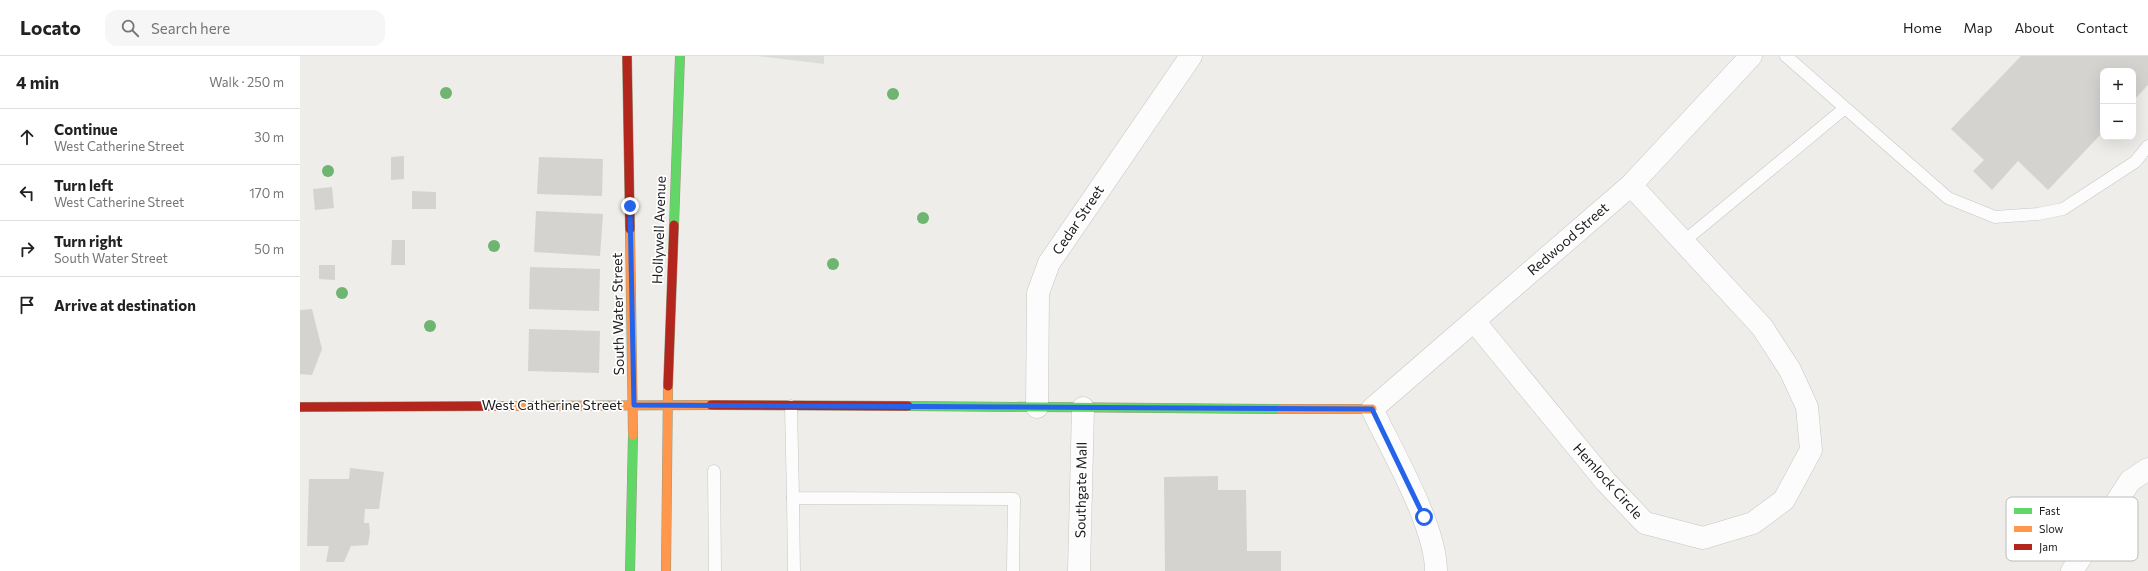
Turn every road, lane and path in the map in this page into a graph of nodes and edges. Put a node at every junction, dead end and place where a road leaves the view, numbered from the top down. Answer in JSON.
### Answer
{"nodes":[{"id":1,"x":627,"y":56,"type":"edge"},
{"id":2,"x":680,"y":56,"type":"edge"},
{"id":3,"x":1191,"y":56,"type":"edge"},
{"id":4,"x":1751,"y":56,"type":"edge"},
{"id":5,"x":1786,"y":56,"type":"edge"},
{"id":6,"x":1845,"y":108,"type":"junction"},
{"id":7,"x":2148,"y":146,"type":"edge"},
{"id":8,"x":1631,"y":185,"type":"junction"},
{"id":9,"x":1683,"y":242,"type":"junction"},
{"id":10,"x":1474,"y":321,"type":"junction"},
{"id":11,"x":634,"y":405,"type":"junction"},
{"id":12,"x":667,"y":405,"type":"junction"},
{"id":13,"x":300,"y":406,"type":"edge"},
{"id":14,"x":791,"y":406,"type":"junction"},
{"id":15,"x":1037,"y":407,"type":"junction"},
{"id":16,"x":1083,"y":408,"type":"junction"},
{"id":17,"x":1372,"y":409,"type":"junction"},
{"id":18,"x":2148,"y":469,"type":"edge"},
{"id":19,"x":714,"y":471,"type":"dead end"},
{"id":20,"x":2120,"y":497,"type":"edge"},
{"id":21,"x":793,"y":498,"type":"junction"},
{"id":22,"x":2078,"y":561,"type":"edge"},
{"id":23,"x":630,"y":571,"type":"edge"},
{"id":24,"x":666,"y":571,"type":"edge"},
{"id":25,"x":715,"y":571,"type":"edge"},
{"id":26,"x":794,"y":571,"type":"edge"},
{"id":27,"x":1013,"y":571,"type":"edge"},
{"id":28,"x":1079,"y":571,"type":"edge"},
{"id":29,"x":1436,"y":571,"type":"edge"},
{"id":30,"x":2072,"y":571,"type":"edge"}],
"edges":[{"from":1,"to":11,"type":"street","name":"South Water Street"},
{"from":2,"to":12,"type":"street","name":"Hollywell Avenue"},
{"from":3,"to":15,"type":"street","name":"Cedar Street"},
{"from":4,"to":8,"type":"street","name":"Redwood Street"},
{"from":5,"to":6,"type":"lane"},
{"from":6,"to":7,"type":"lane"},
{"from":6,"to":9,"type":"lane"},
{"from":8,"to":9,"type":"street","name":"Hemlock Circle"},
{"from":8,"to":10,"type":"street","name":"Redwood Street"},
{"from":9,"to":10,"type":"street","name":"Hemlock Circle"},
{"from":10,"to":17,"type":"street","name":"Redwood Street"},
{"from":11,"to":12,"type":"street","name":"West Catherine Street"},
{"from":11,"to":13,"type":"street","name":"West Catherine Street"},
{"from":11,"to":23,"type":"street","name":"South Water Street"},
{"from":12,"to":14,"type":"street","name":"West Catherine Street"},
{"from":12,"to":24,"type":"street"},
{"from":14,"to":15,"type":"street","name":"West Catherine Street"},
{"from":14,"to":21,"type":"lane"},
{"from":15,"to":16,"type":"street","name":"West Catherine Street"},
{"from":16,"to":17,"type":"street","name":"West Catherine Street"},
{"from":16,"to":28,"type":"street","name":"Southgate Mall"},
{"from":17,"to":29,"type":"street"},
{"from":18,"to":20,"type":"street"},
{"from":19,"to":25,"type":"lane"},
{"from":21,"to":26,"type":"lane"},
{"from":21,"to":27,"type":"lane"},
{"from":22,"to":30,"type":"street"}]}
